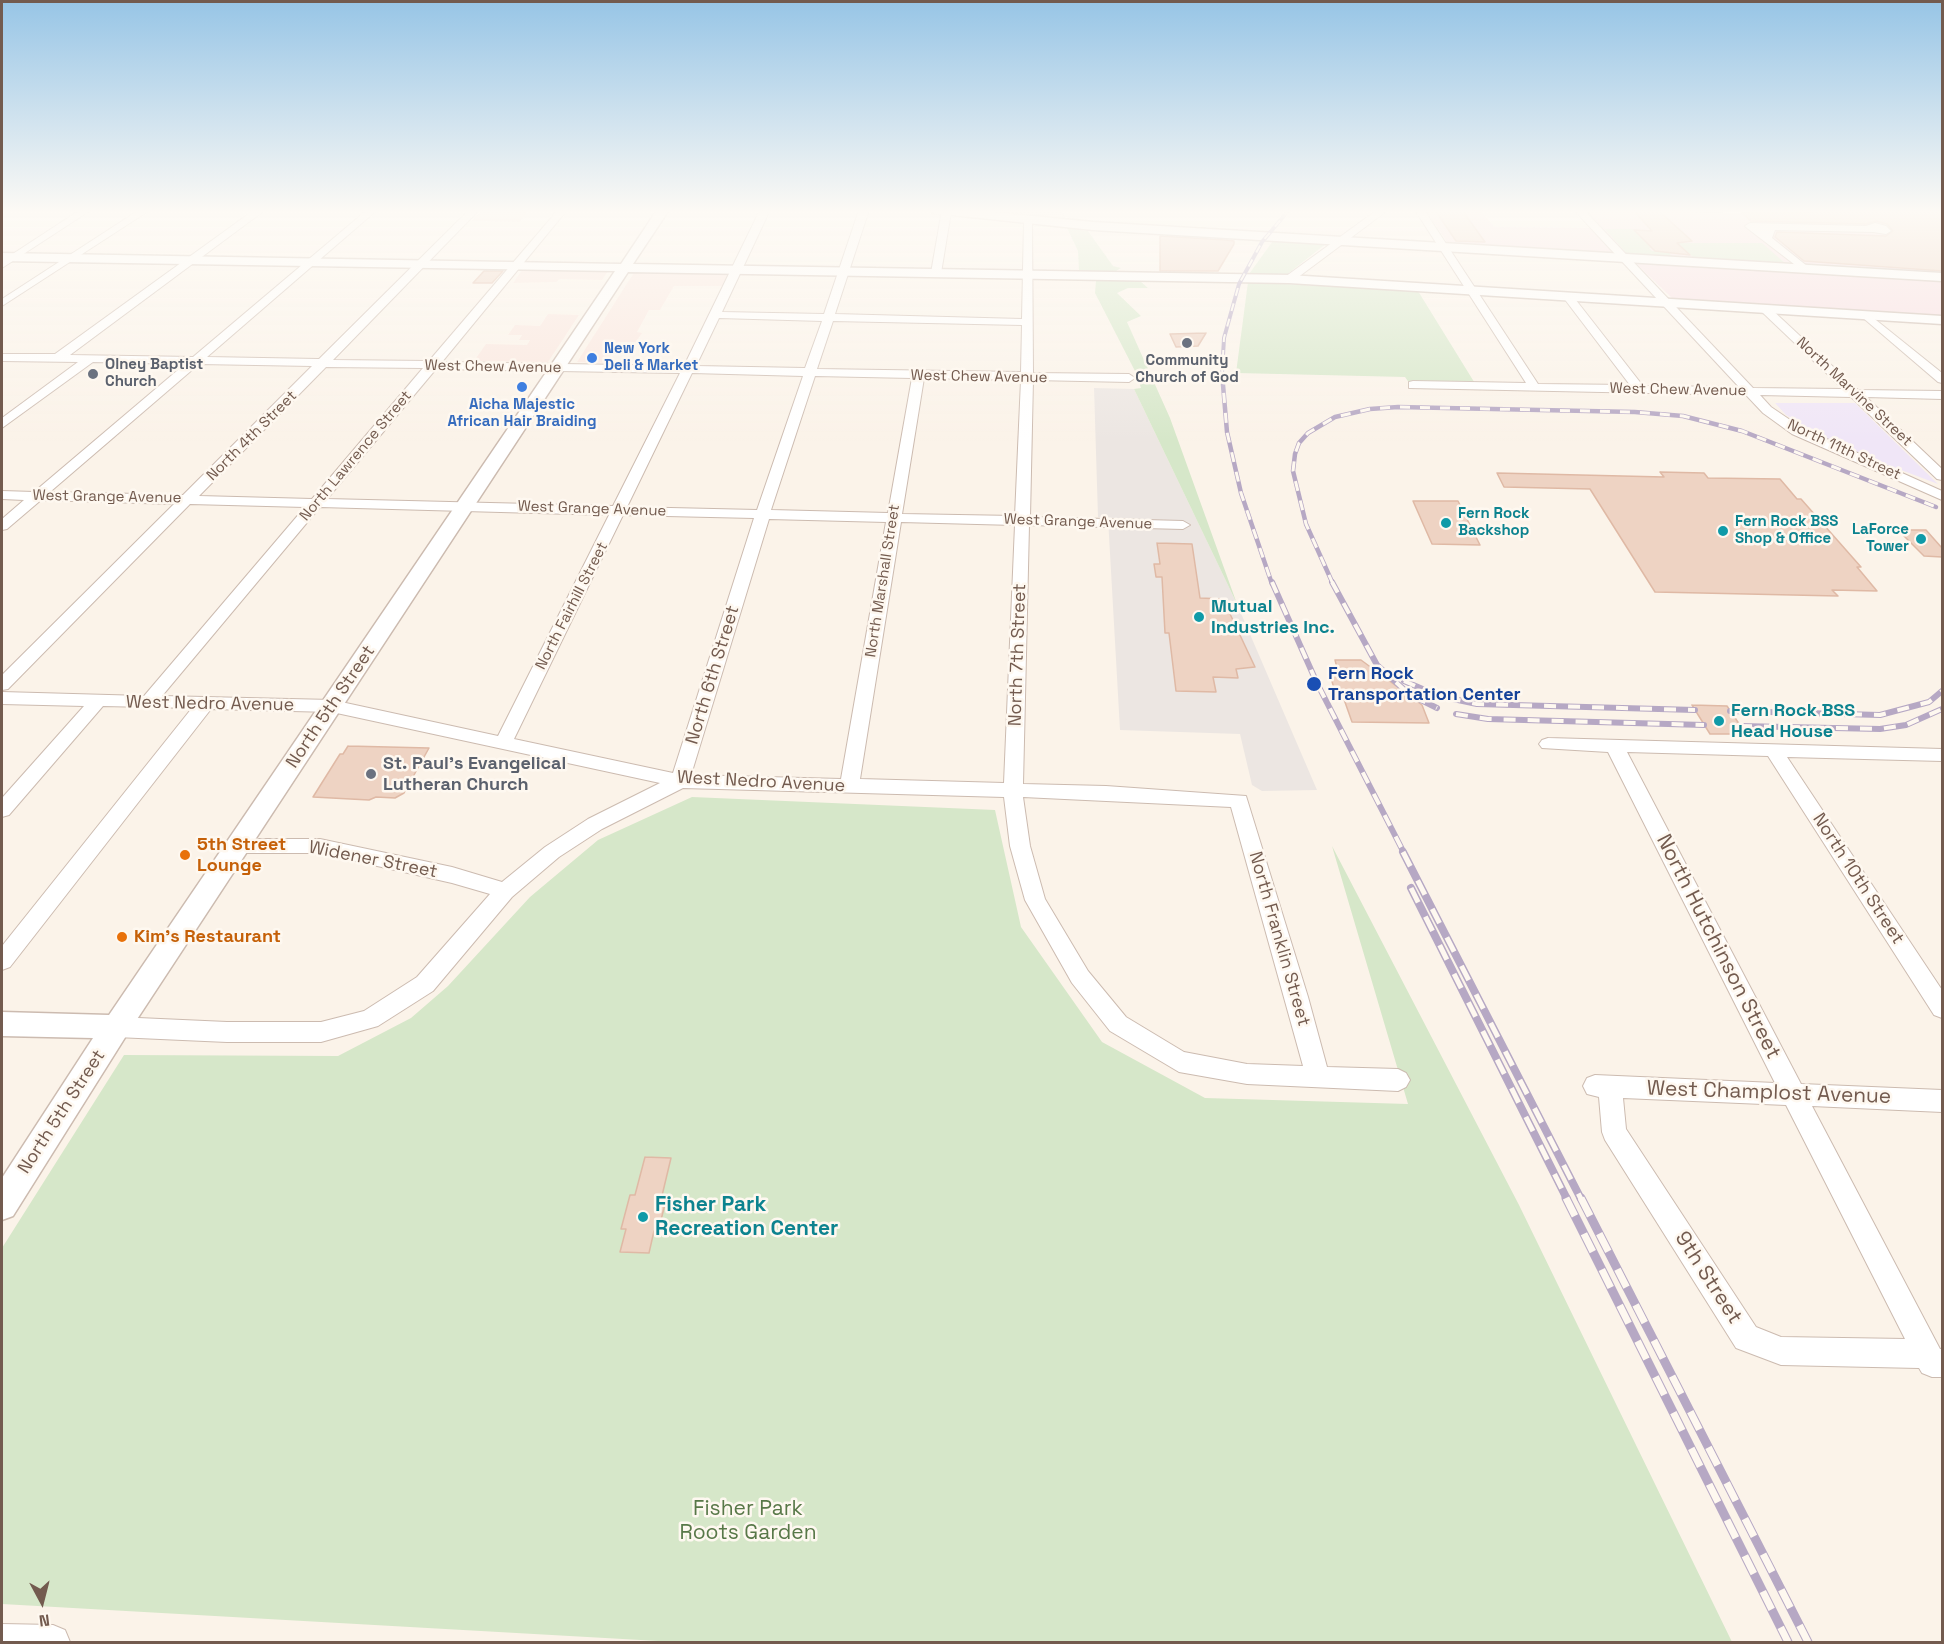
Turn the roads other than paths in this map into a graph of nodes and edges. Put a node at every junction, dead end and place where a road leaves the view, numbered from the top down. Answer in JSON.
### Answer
{"nodes":[{"id":1,"x":27,"y":287,"type":"edge"},
{"id":2,"x":156,"y":287,"type":"edge"},
{"id":3,"x":285,"y":287,"type":"edge"},
{"id":4,"x":400,"y":287,"type":"edge"},
{"id":5,"x":499,"y":287,"type":"edge"},
{"id":6,"x":613,"y":287,"type":"edge"},
{"id":7,"x":729,"y":287,"type":"edge"},
{"id":8,"x":839,"y":287,"type":"edge"},
{"id":9,"x":1028,"y":287,"type":"edge"},
{"id":10,"x":1417,"y":287,"type":"edge"},
{"id":11,"x":1470,"y":287,"type":"edge"},
{"id":12,"x":1650,"y":287,"type":"edge"},
{"id":13,"x":1472,"y":290,"type":"junction"},
{"id":14,"x":1568,"y":297,"type":"junction"},
{"id":15,"x":2,"y":303,"type":"edge"},
{"id":16,"x":1665,"y":303,"type":"junction"},
{"id":17,"x":1765,"y":309,"type":"junction"},
{"id":18,"x":715,"y":315,"type":"junction"},
{"id":19,"x":1866,"y":315,"type":"junction"},
{"id":20,"x":828,"y":317,"type":"junction"},
{"id":21,"x":1942,"y":320,"type":"edge"},
{"id":22,"x":1027,"y":322,"type":"junction"},
{"id":23,"x":2,"y":357,"type":"edge"},
{"id":24,"x":58,"y":358,"type":"junction"},
{"id":25,"x":90,"y":359,"type":"junction"},
{"id":26,"x":198,"y":361,"type":"junction"},
{"id":27,"x":324,"y":363,"type":"junction"},
{"id":28,"x":433,"y":365,"type":"junction"},
{"id":29,"x":557,"y":368,"type":"junction"},
{"id":30,"x":687,"y":371,"type":"junction"},
{"id":31,"x":810,"y":373,"type":"junction"},
{"id":32,"x":918,"y":376,"type":"junction"},
{"id":33,"x":1027,"y":378,"type":"junction"},
{"id":34,"x":1129,"y":378,"type":"dead end"},
{"id":35,"x":1942,"y":379,"type":"edge"},
{"id":36,"x":1413,"y":385,"type":"dead end"},
{"id":37,"x":1534,"y":387,"type":"junction"},
{"id":38,"x":1640,"y":390,"type":"junction"},
{"id":39,"x":1749,"y":392,"type":"junction"},
{"id":40,"x":1856,"y":393,"type":"junction"},
{"id":41,"x":1942,"y":395,"type":"edge"},
{"id":42,"x":2,"y":424,"type":"edge"},
{"id":43,"x":1942,"y":476,"type":"edge"},
{"id":44,"x":2,"y":495,"type":"edge"},
{"id":45,"x":37,"y":496,"type":"junction"},
{"id":46,"x":1942,"y":496,"type":"edge"},
{"id":47,"x":188,"y":499,"type":"junction"},
{"id":48,"x":316,"y":503,"type":"junction"},
{"id":49,"x":465,"y":506,"type":"junction"},
{"id":50,"x":620,"y":510,"type":"junction"},
{"id":51,"x":763,"y":514,"type":"junction"},
{"id":52,"x":894,"y":517,"type":"junction"},
{"id":53,"x":1023,"y":519,"type":"junction"},
{"id":54,"x":1183,"y":525,"type":"dead end"},
{"id":55,"x":2,"y":526,"type":"edge"},
{"id":56,"x":2,"y":685,"type":"edge"},
{"id":57,"x":2,"y":698,"type":"edge"},
{"id":58,"x":98,"y":701,"type":"junction"},
{"id":59,"x":148,"y":702,"type":"junction"},
{"id":60,"x":205,"y":704,"type":"junction"},
{"id":61,"x":332,"y":706,"type":"junction"},
{"id":62,"x":503,"y":743,"type":"junction"},
{"id":63,"x":1548,"y":744,"type":"dead end"},
{"id":64,"x":1614,"y":746,"type":"junction"},
{"id":65,"x":1774,"y":751,"type":"junction"},
{"id":66,"x":1939,"y":759,"type":"edge"},
{"id":67,"x":680,"y":781,"type":"junction"},
{"id":68,"x":849,"y":786,"type":"junction"},
{"id":69,"x":1013,"y":790,"type":"junction"},
{"id":70,"x":1239,"y":801,"type":"joint"},
{"id":71,"x":2,"y":810,"type":"edge"},
{"id":72,"x":238,"y":846,"type":"junction"},
{"id":73,"x":505,"y":891,"type":"junction"},
{"id":74,"x":2,"y":961,"type":"edge"},
{"id":75,"x":1942,"y":1008,"type":"edge"},
{"id":76,"x":2,"y":1024,"type":"edge"},
{"id":77,"x":116,"y":1028,"type":"junction"},
{"id":78,"x":1318,"y":1077,"type":"junction"},
{"id":79,"x":1398,"y":1080,"type":"dead end"},
{"id":80,"x":1603,"y":1086,"type":"joint"},
{"id":81,"x":1794,"y":1095,"type":"junction"},
{"id":82,"x":1942,"y":1101,"type":"edge"},
{"id":83,"x":6,"y":1193,"type":"edge"},
{"id":84,"x":1935,"y":1359,"type":"edge"},
{"id":85,"x":2,"y":1640,"type":"edge"},
{"id":86,"x":54,"y":1642,"type":"edge"}],
"edges":[{"from":1,"to":15,"type":"street"},
{"from":2,"to":24,"type":"street"},
{"from":3,"to":26,"type":"street"},
{"from":4,"to":27,"type":"street","name":"North 4th Street"},
{"from":5,"to":28,"type":"street","name":"North Lawrence Street"},
{"from":6,"to":29,"type":"street","name":"North 5th Street"},
{"from":7,"to":18,"type":"street","name":"North Fairhill Street"},
{"from":8,"to":20,"type":"street","name":"North 6th Street"},
{"from":9,"to":22,"type":"street","name":"North 7th Street"},
{"from":10,"to":13,"type":"street"},
{"from":11,"to":13,"type":"street"},
{"from":12,"to":16,"type":"street","name":"North 11th Street"},
{"from":13,"to":14,"type":"street"},
{"from":13,"to":37,"type":"street"},
{"from":14,"to":16,"type":"street"},
{"from":14,"to":38,"type":"street"},
{"from":16,"to":17,"type":"street"},
{"from":16,"to":39,"type":"street","name":"North 11th Street"},
{"from":17,"to":19,"type":"street"},
{"from":17,"to":40,"type":"street","name":"North Marvine Street"},
{"from":18,"to":20,"type":"street"},
{"from":18,"to":30,"type":"street","name":"North Fairhill Street"},
{"from":19,"to":21,"type":"street"},
{"from":19,"to":35,"type":"street"},
{"from":20,"to":22,"type":"street"},
{"from":20,"to":31,"type":"street","name":"North 6th Street"},
{"from":22,"to":33,"type":"street","name":"North 7th Street"},
{"from":23,"to":24,"type":"street","name":"West Chew Avenue"},
{"from":24,"to":25,"type":"street","name":"West Chew Avenue"},
{"from":25,"to":26,"type":"street","name":"West Chew Avenue"},
{"from":25,"to":42,"type":"street"},
{"from":26,"to":27,"type":"street","name":"West Chew Avenue"},
{"from":26,"to":45,"type":"street"},
{"from":27,"to":28,"type":"street","name":"West Chew Avenue"},
{"from":27,"to":47,"type":"street","name":"North 4th Street"},
{"from":28,"to":29,"type":"street","name":"West Chew Avenue"},
{"from":28,"to":48,"type":"street","name":"North Lawrence Street"},
{"from":29,"to":30,"type":"street","name":"West Chew Avenue"},
{"from":29,"to":49,"type":"street","name":"North 5th Street"},
{"from":30,"to":31,"type":"street","name":"West Chew Avenue"},
{"from":30,"to":50,"type":"street","name":"North Fairhill Street"},
{"from":31,"to":32,"type":"street","name":"West Chew Avenue"},
{"from":31,"to":51,"type":"street","name":"North 6th Street"},
{"from":32,"to":33,"type":"street","name":"West Chew Avenue"},
{"from":32,"to":52,"type":"street","name":"North Marshall Street"},
{"from":33,"to":34,"type":"street","name":"West Chew Avenue"},
{"from":33,"to":53,"type":"street","name":"North 7th Street"},
{"from":36,"to":37,"type":"street","name":"West Chew Avenue"},
{"from":37,"to":38,"type":"street","name":"West Chew Avenue"},
{"from":38,"to":39,"type":"street","name":"West Chew Avenue"},
{"from":39,"to":40,"type":"street","name":"West Chew Avenue"},
{"from":39,"to":46,"type":"street","name":"North 11th Street"},
{"from":40,"to":41,"type":"street","name":"West Chew Avenue"},
{"from":40,"to":43,"type":"street","name":"North Marvine Street"},
{"from":44,"to":45,"type":"street","name":"West Grange Avenue"},
{"from":45,"to":47,"type":"street","name":"West Grange Avenue"},
{"from":45,"to":55,"type":"street"},
{"from":47,"to":48,"type":"street","name":"West Grange Avenue"},
{"from":47,"to":56,"type":"street","name":"North 4th Street"},
{"from":48,"to":49,"type":"street","name":"West Grange Avenue"},
{"from":48,"to":59,"type":"street","name":"North Lawrence Street"},
{"from":49,"to":50,"type":"street","name":"West Grange Avenue"},
{"from":49,"to":61,"type":"street","name":"North 5th Street"},
{"from":50,"to":51,"type":"street","name":"West Grange Avenue"},
{"from":50,"to":62,"type":"street","name":"North Fairhill Street"},
{"from":51,"to":52,"type":"street","name":"West Grange Avenue"},
{"from":51,"to":67,"type":"street","name":"North 6th Street"},
{"from":52,"to":53,"type":"street","name":"West Grange Avenue"},
{"from":52,"to":68,"type":"street","name":"North Marshall Street"},
{"from":53,"to":54,"type":"street","name":"West Grange Avenue"},
{"from":53,"to":69,"type":"street","name":"North 7th Street"},
{"from":57,"to":58,"type":"street","name":"West Nedro Avenue"},
{"from":58,"to":59,"type":"street","name":"West Nedro Avenue"},
{"from":58,"to":71,"type":"street"},
{"from":59,"to":60,"type":"street","name":"West Nedro Avenue"},
{"from":60,"to":61,"type":"street","name":"West Nedro Avenue"},
{"from":60,"to":74,"type":"street"},
{"from":61,"to":62,"type":"street","name":"West Nedro Avenue"},
{"from":61,"to":72,"type":"street","name":"North 5th Street"},
{"from":62,"to":67,"type":"street","name":"West Nedro Avenue"},
{"from":63,"to":64,"type":"street"},
{"from":64,"to":65,"type":"street"},
{"from":64,"to":81,"type":"street","name":"North Hutchinson Street"},
{"from":65,"to":66,"type":"street"},
{"from":65,"to":75,"type":"street","name":"North 10th Street"},
{"from":67,"to":68,"type":"street","name":"West Nedro Avenue"},
{"from":67,"to":73,"type":"street"},
{"from":68,"to":69,"type":"street","name":"West Nedro Avenue"},
{"from":69,"to":70,"type":"street","name":"West Nedro Avenue"},
{"from":69,"to":78,"type":"street","name":"North 7th Street"},
{"from":70,"to":78,"type":"street","name":"North Franklin Street"},
{"from":72,"to":73,"type":"street","name":"Widener Street"},
{"from":72,"to":77,"type":"street","name":"North 5th Street"},
{"from":73,"to":77,"type":"street"},
{"from":76,"to":77,"type":"street"},
{"from":77,"to":83,"type":"street","name":"North 5th Street"},
{"from":78,"to":79,"type":"street"},
{"from":80,"to":81,"type":"street","name":"West Champlost Avenue"},
{"from":80,"to":84,"type":"street","name":"9th Street"},
{"from":81,"to":82,"type":"street","name":"West Champlost Avenue"},
{"from":81,"to":84,"type":"street","name":"North Hutchinson Street"},
{"from":85,"to":86,"type":"street"}]}
